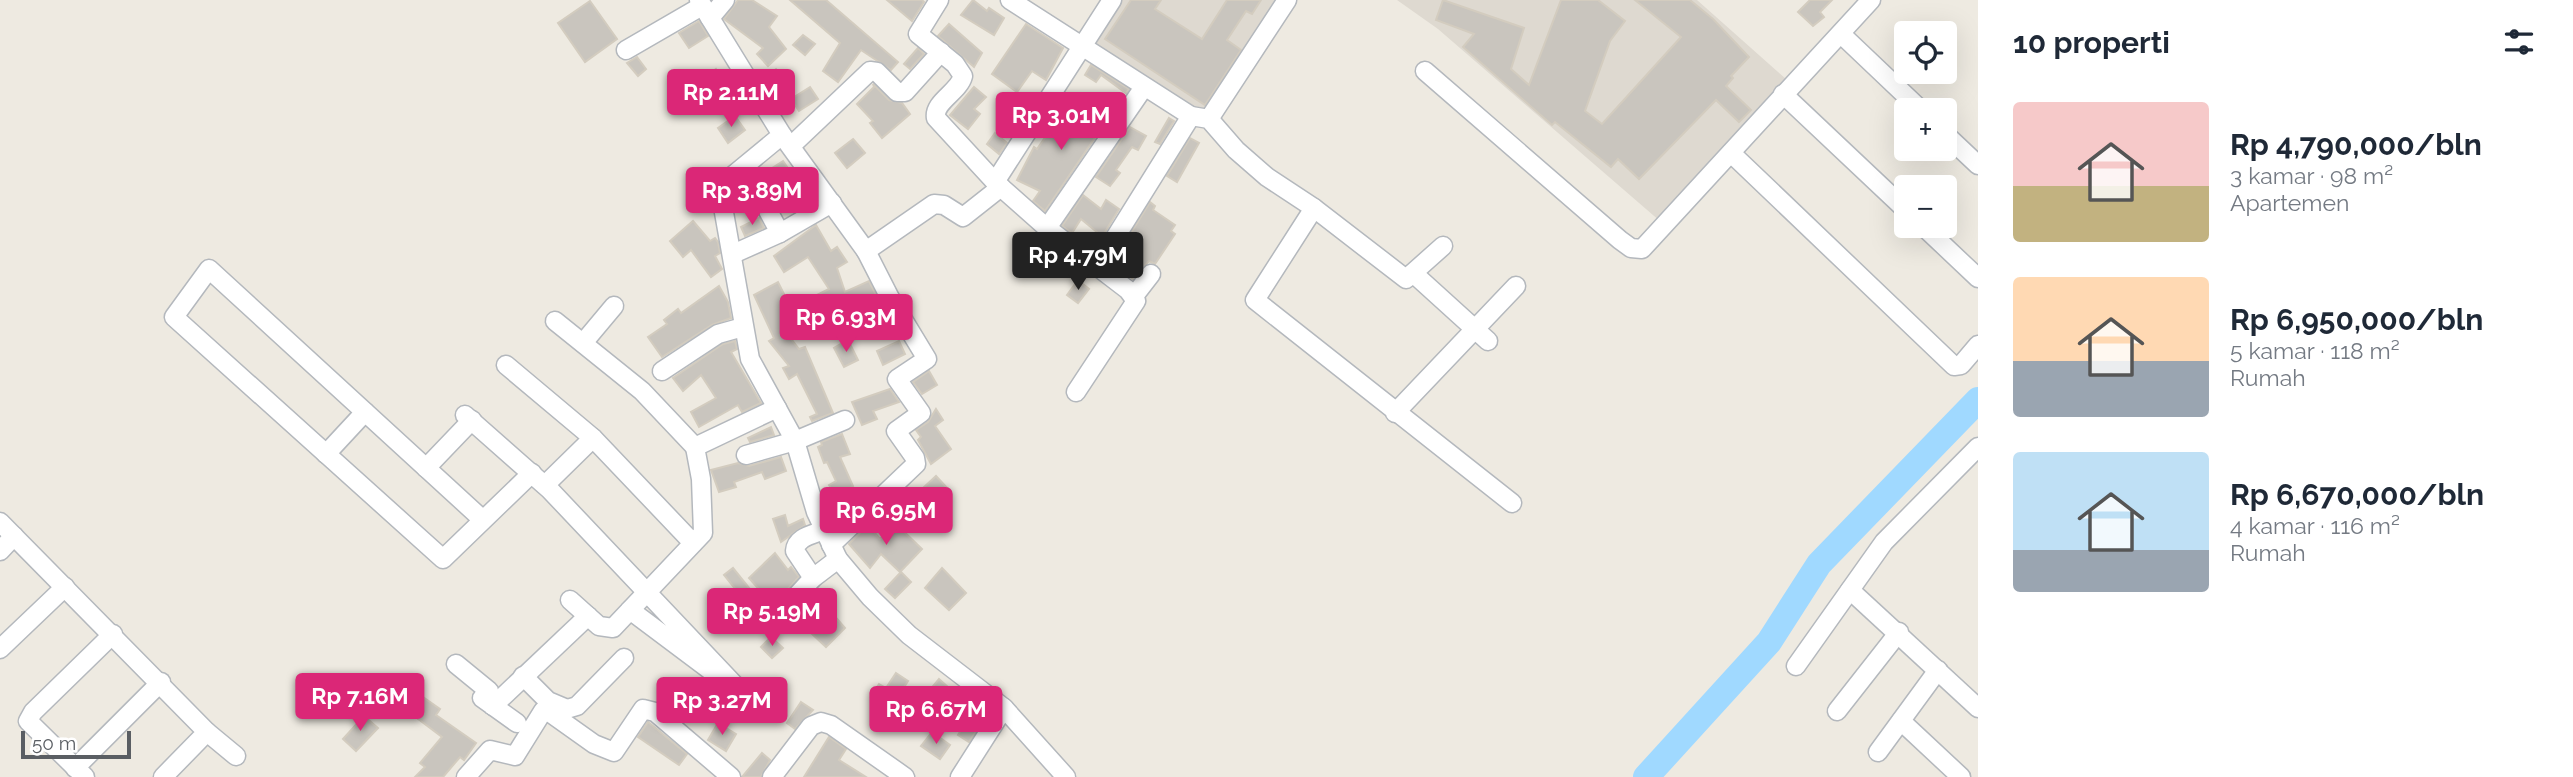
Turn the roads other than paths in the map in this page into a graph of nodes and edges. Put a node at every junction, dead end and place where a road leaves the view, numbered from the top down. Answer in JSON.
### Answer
{"nodes":[{"id":1,"x":725,"y":0,"type":"edge"},
{"id":2,"x":939,"y":0,"type":"edge"},
{"id":3,"x":1010,"y":0,"type":"edge"},
{"id":4,"x":1112,"y":0,"type":"edge"},
{"id":5,"x":1287,"y":0,"type":"edge"},
{"id":6,"x":1871,"y":0,"type":"edge"},
{"id":7,"x":704,"y":8,"type":"edge"},
{"id":8,"x":1841,"y":34,"type":"junction"},
{"id":9,"x":1081,"y":46,"type":"junction"},
{"id":10,"x":626,"y":50,"type":"dead end"},
{"id":11,"x":941,"y":52,"type":"junction"},
{"id":12,"x":1425,"y":71,"type":"dead end"},
{"id":13,"x":1144,"y":87,"type":"junction"},
{"id":14,"x":1783,"y":94,"type":"junction"},
{"id":15,"x":1908,"y":98,"type":"edge"},
{"id":16,"x":1191,"y":116,"type":"junction"},
{"id":17,"x":1209,"y":119,"type":"junction"},
{"id":18,"x":787,"y":140,"type":"junction"},
{"id":19,"x":1957,"y":145,"type":"edge"},
{"id":20,"x":1731,"y":153,"type":"junction"},
{"id":21,"x":1978,"y":165,"type":"edge"},
{"id":22,"x":745,"y":168,"type":"junction"},
{"id":23,"x":998,"y":185,"type":"junction"},
{"id":24,"x":1894,"y":198,"type":"edge"},
{"id":25,"x":832,"y":203,"type":"junction"},
{"id":26,"x":1314,"y":208,"type":"junction"},
{"id":27,"x":1046,"y":228,"type":"junction"},
{"id":28,"x":780,"y":233,"type":"junction"},
{"id":29,"x":1936,"y":238,"type":"edge"},
{"id":30,"x":1443,"y":246,"type":"dead end"},
{"id":31,"x":866,"y":251,"type":"junction"},
{"id":32,"x":733,"y":254,"type":"junction"},
{"id":33,"x":1098,"y":265,"type":"junction"},
{"id":34,"x":1413,"y":273,"type":"junction"},
{"id":35,"x":1151,"y":274,"type":"dead end"},
{"id":36,"x":1978,"y":278,"type":"edge"},
{"id":37,"x":1516,"y":286,"type":"dead end"},
{"id":38,"x":1134,"y":296,"type":"junction"},
{"id":39,"x":614,"y":306,"type":"dead end"},
{"id":40,"x":555,"y":321,"type":"dead end"},
{"id":41,"x":743,"y":327,"type":"junction"},
{"id":42,"x":1481,"y":335,"type":"junction"},
{"id":43,"x":583,"y":343,"type":"junction"},
{"id":44,"x":1978,"y":345,"type":"edge"},
{"id":45,"x":506,"y":365,"type":"dead end"},
{"id":46,"x":662,"y":371,"type":"dead end"},
{"id":47,"x":1076,"y":392,"type":"dead end"},
{"id":48,"x":777,"y":408,"type":"junction"},
{"id":49,"x":365,"y":412,"type":"junction"},
{"id":50,"x":1395,"y":413,"type":"junction"},
{"id":51,"x":845,"y":420,"type":"dead end"},
{"id":52,"x":593,"y":438,"type":"junction"},
{"id":53,"x":795,"y":441,"type":"junction"},
{"id":54,"x":695,"y":447,"type":"junction"},
{"id":55,"x":1978,"y":447,"type":"edge"},
{"id":56,"x":326,"y":454,"type":"junction"},
{"id":57,"x":746,"y":455,"type":"dead end"},
{"id":58,"x":426,"y":468,"type":"junction"},
{"id":59,"x":538,"y":479,"type":"junction"},
{"id":60,"x":1512,"y":503,"type":"dead end"},
{"id":61,"x":483,"y":520,"type":"junction"},
{"id":62,"x":0,"y":522,"type":"edge"},
{"id":63,"x":14,"y":537,"type":"junction"},
{"id":64,"x":693,"y":543,"type":"junction"},
{"id":65,"x":831,"y":545,"type":"junction"},
{"id":66,"x":0,"y":551,"type":"edge"},
{"id":67,"x":813,"y":578,"type":"junction"},
{"id":68,"x":65,"y":587,"type":"junction"},
{"id":69,"x":1850,"y":590,"type":"junction"},
{"id":70,"x":646,"y":593,"type":"junction"},
{"id":71,"x":570,"y":600,"type":"dead end"},
{"id":72,"x":630,"y":610,"type":"junction"},
{"id":73,"x":588,"y":616,"type":"junction"},
{"id":74,"x":774,"y":620,"type":"dead end"},
{"id":75,"x":1899,"y":632,"type":"junction"},
{"id":76,"x":113,"y":634,"type":"junction"},
{"id":77,"x":0,"y":649,"type":"edge"},
{"id":78,"x":624,"y":658,"type":"dead end"},
{"id":79,"x":456,"y":664,"type":"dead end"},
{"id":80,"x":1796,"y":666,"type":"dead end"},
{"id":81,"x":1938,"y":670,"type":"junction"},
{"id":82,"x":523,"y":676,"type":"junction"},
{"id":83,"x":160,"y":682,"type":"junction"},
{"id":84,"x":494,"y":699,"type":"junction"},
{"id":85,"x":1004,"y":708,"type":"junction"},
{"id":86,"x":1978,"y":708,"type":"edge"},
{"id":87,"x":1837,"y":711,"type":"dead end"},
{"id":88,"x":1901,"y":721,"type":"junction"},
{"id":89,"x":517,"y":723,"type":"dead end"},
{"id":90,"x":207,"y":732,"type":"junction"},
{"id":91,"x":1878,"y":752,"type":"dead end"},
{"id":92,"x":236,"y":756,"type":"dead end"},
{"id":93,"x":80,"y":772,"type":"edge"},
{"id":94,"x":1059,"y":774,"type":"edge"},
{"id":95,"x":163,"y":777,"type":"edge"},
{"id":96,"x":466,"y":777,"type":"edge"},
{"id":97,"x":732,"y":777,"type":"edge"},
{"id":98,"x":772,"y":777,"type":"edge"},
{"id":99,"x":905,"y":777,"type":"edge"},
{"id":100,"x":960,"y":777,"type":"edge"},
{"id":101,"x":1961,"y":777,"type":"edge"}],
"edges":[{"from":1,"to":7,"type":"street"},
{"from":2,"to":11,"type":"street"},
{"from":3,"to":9,"type":"street"},
{"from":4,"to":9,"type":"street"},
{"from":5,"to":17,"type":"street"},
{"from":6,"to":8,"type":"street"},
{"from":7,"to":10,"type":"street"},
{"from":7,"to":18,"type":"street"},
{"from":8,"to":14,"type":"street"},
{"from":8,"to":15,"type":"street"},
{"from":9,"to":13,"type":"street"},
{"from":9,"to":23,"type":"street"},
{"from":11,"to":18,"type":"street"},
{"from":11,"to":23,"type":"street"},
{"from":12,"to":20,"type":"street"},
{"from":13,"to":16,"type":"street"},
{"from":13,"to":27,"type":"street"},
{"from":14,"to":20,"type":"street"},
{"from":14,"to":24,"type":"street"},
{"from":16,"to":17,"type":"street"},
{"from":16,"to":33,"type":"street"},
{"from":17,"to":26,"type":"street"},
{"from":18,"to":22,"type":"street"},
{"from":18,"to":25,"type":"street"},
{"from":19,"to":21,"type":"street"},
{"from":20,"to":44,"type":"street"},
{"from":22,"to":28,"type":"street"},
{"from":22,"to":32,"type":"street"},
{"from":23,"to":27,"type":"street"},
{"from":23,"to":31,"type":"street"},
{"from":25,"to":28,"type":"street"},
{"from":25,"to":31,"type":"street"},
{"from":26,"to":34,"type":"street"},
{"from":26,"to":50,"type":"street"},
{"from":27,"to":33,"type":"street"},
{"from":28,"to":32,"type":"street"},
{"from":29,"to":36,"type":"street"},
{"from":30,"to":34,"type":"street"},
{"from":31,"to":65,"type":"street"},
{"from":32,"to":41,"type":"street"},
{"from":33,"to":38,"type":"street"},
{"from":34,"to":42,"type":"street"},
{"from":35,"to":38,"type":"street"},
{"from":37,"to":42,"type":"street"},
{"from":38,"to":47,"type":"street"},
{"from":39,"to":43,"type":"street"},
{"from":40,"to":43,"type":"street"},
{"from":41,"to":46,"type":"street"},
{"from":41,"to":48,"type":"street"},
{"from":42,"to":50,"type":"street"},
{"from":43,"to":54,"type":"street"},
{"from":45,"to":52,"type":"street"},
{"from":48,"to":53,"type":"street"},
{"from":48,"to":54,"type":"street"},
{"from":49,"to":56,"type":"street"},
{"from":49,"to":56,"type":"street"},
{"from":49,"to":58,"type":"street"},
{"from":50,"to":60,"type":"street"},
{"from":51,"to":53,"type":"street"},
{"from":52,"to":59,"type":"street"},
{"from":52,"to":64,"type":"street"},
{"from":53,"to":57,"type":"street"},
{"from":53,"to":65,"type":"street"},
{"from":54,"to":64,"type":"street"},
{"from":55,"to":69,"type":"street"},
{"from":56,"to":61,"type":"street"},
{"from":58,"to":59,"type":"street"},
{"from":58,"to":61,"type":"street"},
{"from":59,"to":61,"type":"street"},
{"from":59,"to":70,"type":"street"},
{"from":62,"to":63,"type":"street"},
{"from":63,"to":66,"type":"street"},
{"from":63,"to":68,"type":"street"},
{"from":64,"to":70,"type":"street"},
{"from":65,"to":67,"type":"street"},
{"from":65,"to":67,"type":"street"},
{"from":65,"to":85,"type":"street"},
{"from":67,"to":74,"type":"street"},
{"from":68,"to":76,"type":"street"},
{"from":68,"to":77,"type":"street"},
{"from":69,"to":75,"type":"street"},
{"from":69,"to":80,"type":"street"},
{"from":70,"to":72,"type":"street"},
{"from":70,"to":72,"type":"street"},
{"from":71,"to":73,"type":"street"},
{"from":72,"to":73,"type":"street"},
{"from":73,"to":82,"type":"street"},
{"from":75,"to":81,"type":"street"},
{"from":75,"to":87,"type":"street"},
{"from":76,"to":83,"type":"street"},
{"from":76,"to":93,"type":"street"},
{"from":78,"to":82,"type":"street"},
{"from":79,"to":84,"type":"street"},
{"from":81,"to":86,"type":"street"},
{"from":81,"to":88,"type":"street"},
{"from":82,"to":84,"type":"street"},
{"from":83,"to":90,"type":"street"},
{"from":83,"to":93,"type":"street"},
{"from":84,"to":89,"type":"street"},
{"from":85,"to":94,"type":"street"},
{"from":85,"to":100,"type":"street"},
{"from":88,"to":91,"type":"street"},
{"from":88,"to":101,"type":"street"},
{"from":90,"to":92,"type":"street"},
{"from":90,"to":95,"type":"street"},
{"from":96,"to":97,"type":"street"},
{"from":98,"to":99,"type":"street"}]}
